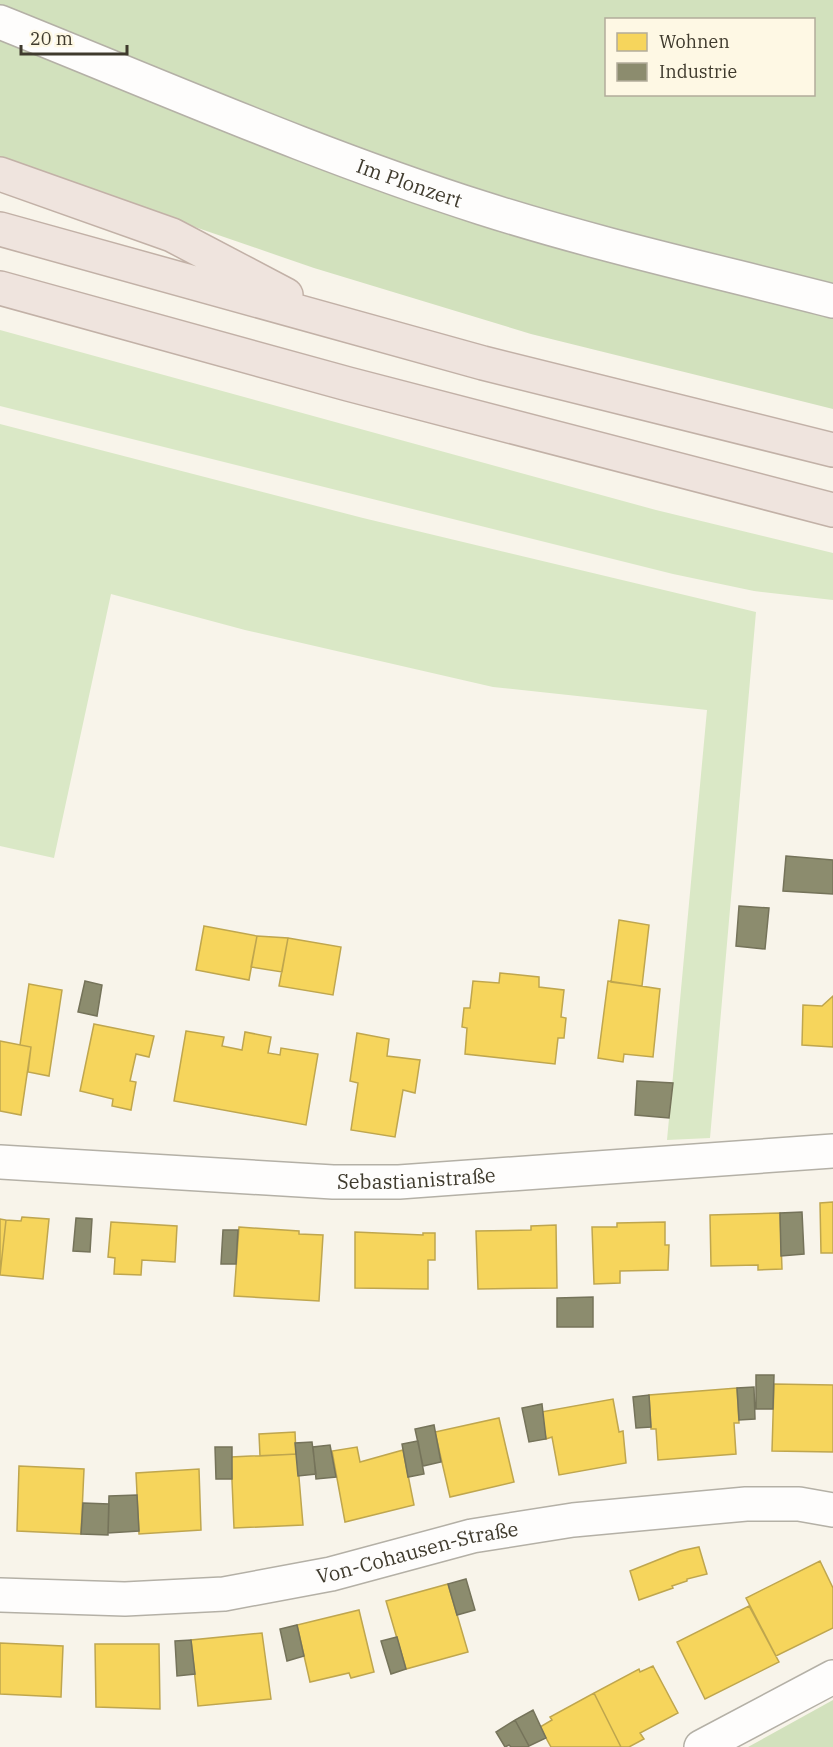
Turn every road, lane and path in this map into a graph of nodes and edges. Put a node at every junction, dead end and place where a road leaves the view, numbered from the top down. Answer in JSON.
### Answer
{"nodes":[{"id":1,"x":0,"y":22,"type":"edge"},
{"id":2,"x":0,"y":174,"type":"edge"},
{"id":3,"x":0,"y":229,"type":"edge"},
{"id":4,"x":0,"y":288,"type":"edge"},
{"id":5,"x":833,"y":301,"type":"edge"},
{"id":6,"x":332,"y":320,"type":"junction"},
{"id":7,"x":833,"y":450,"type":"edge"},
{"id":8,"x":833,"y":510,"type":"edge"},
{"id":9,"x":833,"y":1151,"type":"edge"},
{"id":10,"x":0,"y":1162,"type":"edge"},
{"id":11,"x":833,"y":1510,"type":"edge"},
{"id":12,"x":0,"y":1596,"type":"edge"},
{"id":13,"x":833,"y":1677,"type":"edge"},
{"id":14,"x":701,"y":1747,"type":"edge"}],
"edges":[{"from":1,"to":5,"type":"street","name":"Im Plonzert"},
{"from":2,"to":6,"type":"highway"},
{"from":3,"to":6,"type":"highway"},
{"from":4,"to":8,"type":"highway"},
{"from":6,"to":7,"type":"highway"},
{"from":9,"to":10,"type":"street","name":"Sebastianistraße"},
{"from":11,"to":12,"type":"street","name":"Von-Cohausen-Straße"},
{"from":13,"to":14,"type":"street"}]}
